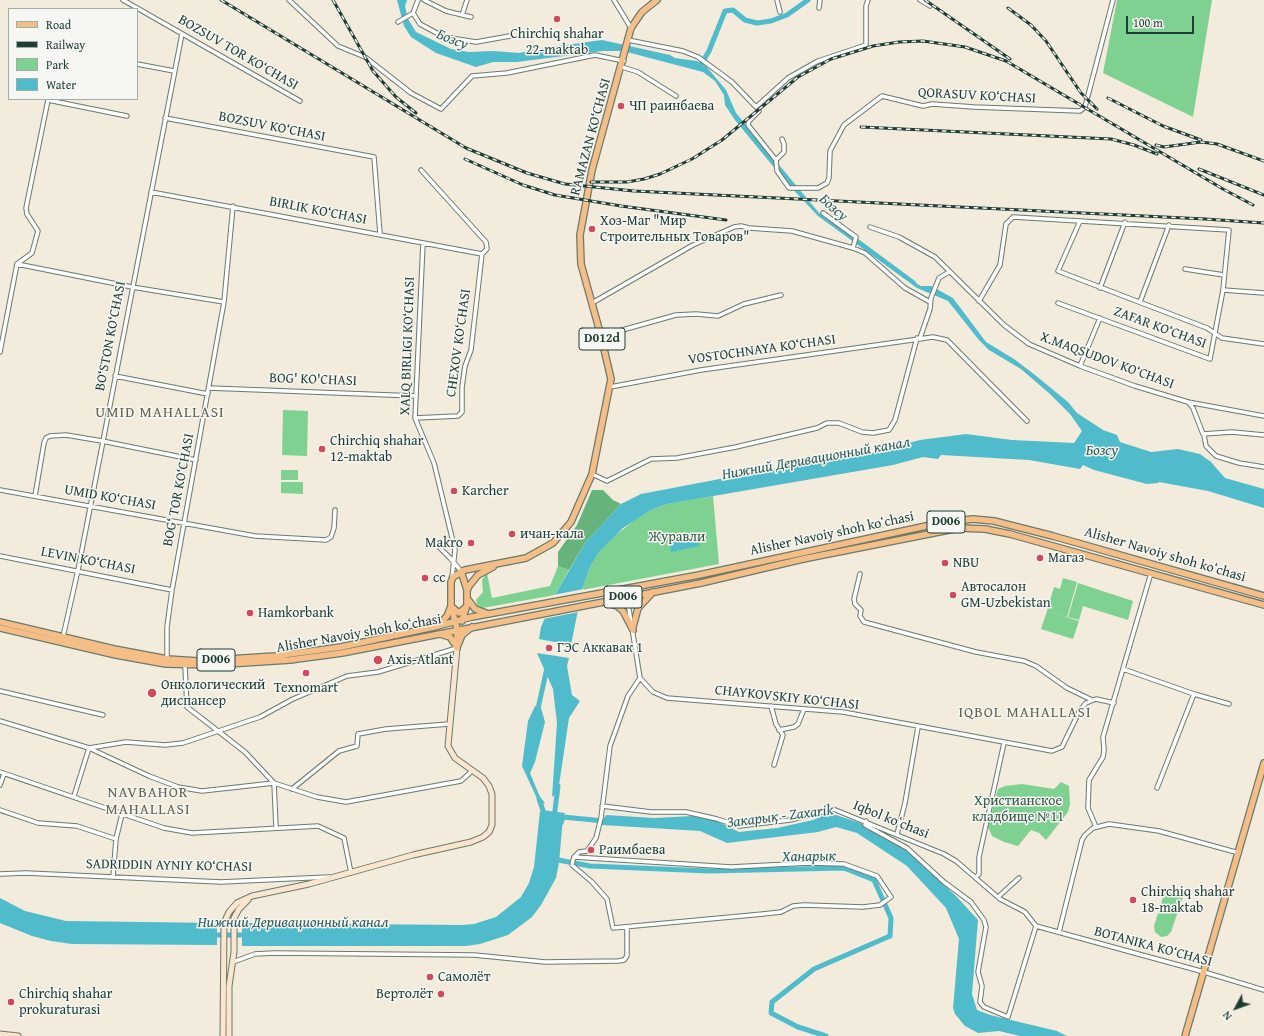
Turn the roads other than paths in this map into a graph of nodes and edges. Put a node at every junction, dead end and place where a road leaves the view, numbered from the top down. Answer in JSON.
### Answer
{"nodes":[{"id":1,"x":123,"y":0,"type":"edge"},
{"id":2,"x":289,"y":0,"type":"edge"},
{"id":3,"x":418,"y":0,"type":"edge"},
{"id":4,"x":424,"y":0,"type":"edge"},
{"id":5,"x":467,"y":0,"type":"edge"},
{"id":6,"x":614,"y":0,"type":"edge"},
{"id":7,"x":657,"y":0,"type":"edge"},
{"id":8,"x":776,"y":0,"type":"edge"},
{"id":9,"x":820,"y":0,"type":"edge"},
{"id":10,"x":868,"y":0,"type":"edge"},
{"id":11,"x":920,"y":0,"type":"edge"},
{"id":12,"x":1112,"y":0,"type":"edge"},
{"id":13,"x":930,"y":6,"type":"dead end"},
{"id":14,"x":137,"y":8,"type":"edge"},
{"id":15,"x":819,"y":8,"type":"dead end"},
{"id":16,"x":138,"y":9,"type":"edge"},
{"id":17,"x":780,"y":12,"type":"dead end"},
{"id":18,"x":413,"y":13,"type":"junction"},
{"id":19,"x":462,"y":15,"type":"junction"},
{"id":20,"x":471,"y":17,"type":"dead end"},
{"id":21,"x":398,"y":22,"type":"dead end"},
{"id":22,"x":631,"y":28,"type":"junction"},
{"id":23,"x":182,"y":34,"type":"junction"},
{"id":24,"x":510,"y":36,"type":"dead end"},
{"id":25,"x":628,"y":40,"type":"junction"},
{"id":26,"x":624,"y":61,"type":"junction"},
{"id":27,"x":138,"y":64,"type":"edge"},
{"id":28,"x":622,"y":67,"type":"junction"},
{"id":29,"x":174,"y":71,"type":"junction"},
{"id":30,"x":676,"y":96,"type":"dead end"},
{"id":31,"x":300,"y":101,"type":"dead end"},
{"id":32,"x":760,"y":111,"type":"dead end"},
{"id":33,"x":127,"y":116,"type":"dead end"},
{"id":34,"x":165,"y":118,"type":"junction"},
{"id":35,"x":782,"y":139,"type":"dead end"},
{"id":36,"x":776,"y":160,"type":"junction"},
{"id":37,"x":421,"y":170,"type":"dead end"},
{"id":38,"x":150,"y":192,"type":"junction"},
{"id":39,"x":234,"y":206,"type":"junction"},
{"id":40,"x":823,"y":213,"type":"dead end"},
{"id":41,"x":1080,"y":221,"type":"junction"},
{"id":42,"x":1125,"y":222,"type":"junction"},
{"id":43,"x":1169,"y":225,"type":"junction"},
{"id":44,"x":870,"y":226,"type":"dead end"},
{"id":45,"x":380,"y":234,"type":"junction"},
{"id":46,"x":423,"y":243,"type":"junction"},
{"id":47,"x":853,"y":248,"type":"junction"},
{"id":48,"x":482,"y":254,"type":"junction"},
{"id":49,"x":17,"y":264,"type":"junction"},
{"id":50,"x":1185,"y":268,"type":"dead end"},
{"id":51,"x":949,"y":272,"type":"junction"},
{"id":52,"x":1224,"y":275,"type":"junction"},
{"id":53,"x":132,"y":287,"type":"junction"},
{"id":54,"x":1100,"y":288,"type":"junction"},
{"id":55,"x":1223,"y":290,"type":"junction"},
{"id":56,"x":1264,"y":294,"type":"edge"},
{"id":57,"x":781,"y":295,"type":"dead end"},
{"id":58,"x":930,"y":300,"type":"junction"},
{"id":59,"x":979,"y":301,"type":"junction"},
{"id":60,"x":224,"y":302,"type":"junction"},
{"id":61,"x":1140,"y":302,"type":"junction"},
{"id":62,"x":591,"y":303,"type":"junction"},
{"id":63,"x":1058,"y":303,"type":"dead end"},
{"id":64,"x":1100,"y":318,"type":"junction"},
{"id":65,"x":1216,"y":334,"type":"junction"},
{"id":66,"x":601,"y":336,"type":"junction"},
{"id":67,"x":919,"y":338,"type":"junction"},
{"id":68,"x":1264,"y":344,"type":"edge"},
{"id":69,"x":0,"y":352,"type":"edge"},
{"id":70,"x":1080,"y":366,"type":"junction"},
{"id":71,"x":115,"y":376,"type":"junction"},
{"id":72,"x":610,"y":387,"type":"junction"},
{"id":73,"x":209,"y":388,"type":"junction"},
{"id":74,"x":208,"y":394,"type":"junction"},
{"id":75,"x":416,"y":396,"type":"junction"},
{"id":76,"x":1188,"y":402,"type":"junction"},
{"id":77,"x":1264,"y":416,"type":"edge"},
{"id":78,"x":415,"y":418,"type":"junction"},
{"id":79,"x":1027,"y":421,"type":"dead end"},
{"id":80,"x":1204,"y":435,"type":"junction"},
{"id":81,"x":1264,"y":435,"type":"edge"},
{"id":82,"x":102,"y":441,"type":"junction"},
{"id":83,"x":196,"y":460,"type":"junction"},
{"id":84,"x":1264,"y":466,"type":"edge"},
{"id":85,"x":592,"y":474,"type":"junction"},
{"id":86,"x":0,"y":490,"type":"edge"},
{"id":87,"x":35,"y":496,"type":"junction"},
{"id":88,"x":89,"y":506,"type":"junction"},
{"id":89,"x":335,"y":510,"type":"dead end"},
{"id":90,"x":184,"y":522,"type":"junction"},
{"id":91,"x":456,"y":550,"type":"junction"},
{"id":92,"x":0,"y":556,"type":"edge"},
{"id":93,"x":455,"y":563,"type":"junction"},
{"id":94,"x":502,"y":563,"type":"junction"},
{"id":95,"x":78,"y":570,"type":"junction"},
{"id":96,"x":461,"y":571,"type":"junction"},
{"id":97,"x":1150,"y":573,"type":"junction"},
{"id":98,"x":860,"y":574,"type":"dead end"},
{"id":99,"x":451,"y":582,"type":"junction"},
{"id":100,"x":625,"y":588,"type":"junction"},
{"id":101,"x":172,"y":590,"type":"junction"},
{"id":102,"x":467,"y":591,"type":"junction"},
{"id":103,"x":655,"y":591,"type":"junction"},
{"id":104,"x":627,"y":596,"type":"junction"},
{"id":105,"x":1264,"y":596,"type":"edge"},
{"id":106,"x":467,"y":598,"type":"junction"},
{"id":107,"x":597,"y":602,"type":"junction"},
{"id":108,"x":451,"y":605,"type":"junction"},
{"id":109,"x":467,"y":605,"type":"junction"},
{"id":110,"x":1264,"y":605,"type":"edge"},
{"id":111,"x":490,"y":613,"type":"junction"},
{"id":112,"x":472,"y":617,"type":"junction"},
{"id":113,"x":463,"y":619,"type":"junction"},
{"id":114,"x":0,"y":622,"type":"edge"},
{"id":115,"x":455,"y":622,"type":"junction"},
{"id":116,"x":474,"y":626,"type":"junction"},
{"id":117,"x":434,"y":627,"type":"junction"},
{"id":118,"x":0,"y":628,"type":"edge"},
{"id":119,"x":457,"y":629,"type":"junction"},
{"id":120,"x":633,"y":630,"type":"junction"},
{"id":121,"x":436,"y":634,"type":"junction"},
{"id":122,"x":62,"y":640,"type":"junction"},
{"id":123,"x":457,"y":648,"type":"junction"},
{"id":124,"x":167,"y":659,"type":"junction"},
{"id":125,"x":185,"y":666,"type":"junction"},
{"id":126,"x":1123,"y":669,"type":"junction"},
{"id":127,"x":640,"y":678,"type":"junction"},
{"id":128,"x":0,"y":691,"type":"edge"},
{"id":129,"x":1194,"y":694,"type":"junction"},
{"id":130,"x":1092,"y":700,"type":"junction"},
{"id":131,"x":1114,"y":703,"type":"junction"},
{"id":132,"x":1229,"y":704,"type":"dead end"},
{"id":133,"x":771,"y":706,"type":"junction"},
{"id":134,"x":804,"y":709,"type":"junction"},
{"id":135,"x":103,"y":715,"type":"dead end"},
{"id":136,"x":0,"y":721,"type":"edge"},
{"id":137,"x":449,"y":724,"type":"junction"},
{"id":138,"x":918,"y":727,"type":"junction"},
{"id":139,"x":779,"y":730,"type":"junction"},
{"id":140,"x":219,"y":732,"type":"junction"},
{"id":141,"x":1004,"y":743,"type":"junction"},
{"id":142,"x":89,"y":748,"type":"junction"},
{"id":143,"x":1264,"y":763,"type":"edge"},
{"id":144,"x":774,"y":765,"type":"dead end"},
{"id":145,"x":472,"y":770,"type":"junction"},
{"id":146,"x":2,"y":773,"type":"edge"},
{"id":147,"x":274,"y":783,"type":"junction"},
{"id":148,"x":0,"y":785,"type":"edge"},
{"id":149,"x":1157,"y":788,"type":"dead end"},
{"id":150,"x":292,"y":789,"type":"junction"},
{"id":151,"x":74,"y":796,"type":"junction"},
{"id":152,"x":602,"y":806,"type":"junction"},
{"id":153,"x":0,"y":810,"type":"edge"},
{"id":154,"x":122,"y":814,"type":"junction"},
{"id":155,"x":866,"y":821,"type":"junction"},
{"id":156,"x":276,"y":827,"type":"junction"},
{"id":157,"x":1096,"y":827,"type":"junction"},
{"id":158,"x":897,"y":834,"type":"junction"},
{"id":159,"x":116,"y":839,"type":"junction"},
{"id":160,"x":1239,"y":853,"type":"junction"},
{"id":161,"x":574,"y":859,"type":"junction"},
{"id":162,"x":351,"y":873,"type":"junction"},
{"id":163,"x":0,"y":874,"type":"edge"},
{"id":164,"x":337,"y":877,"type":"junction"},
{"id":165,"x":976,"y":877,"type":"junction"},
{"id":166,"x":113,"y":878,"type":"junction"},
{"id":167,"x":1018,"y":878,"type":"dead end"},
{"id":168,"x":258,"y":895,"type":"junction"},
{"id":169,"x":998,"y":897,"type":"junction"},
{"id":170,"x":1036,"y":926,"type":"junction"},
{"id":171,"x":627,"y":927,"type":"junction"},
{"id":172,"x":1059,"y":932,"type":"junction"},
{"id":173,"x":233,"y":962,"type":"junction"},
{"id":174,"x":1204,"y":972,"type":"junction"},
{"id":175,"x":1264,"y":990,"type":"edge"},
{"id":176,"x":0,"y":1034,"type":"edge"},
{"id":177,"x":18,"y":1036,"type":"edge"},
{"id":178,"x":223,"y":1036,"type":"edge"},
{"id":179,"x":229,"y":1036,"type":"edge"},
{"id":180,"x":1185,"y":1036,"type":"edge"}],
"edges":[{"from":1,"to":14,"type":"street","name":"BOZSUV TOR KO‘CHASI"},
{"from":2,"to":26,"type":"street"},
{"from":3,"to":18,"type":"street"},
{"from":4,"to":19,"type":"street"},
{"from":5,"to":19,"type":"street"},
{"from":6,"to":22,"type":"street"},
{"from":7,"to":22,"type":"main road","name":"RAMAZAN KO‘CHASI","number":"D012d"},
{"from":8,"to":17,"type":"street"},
{"from":9,"to":15,"type":"street"},
{"from":10,"to":25,"type":"street"},
{"from":11,"to":13,"type":"street"},
{"from":12,"to":36,"type":"street","name":"QORASUV KO‘CHASI"},
{"from":16,"to":23,"type":"street","name":"BOZSUV TOR KO‘CHASI"},
{"from":18,"to":21,"type":"street"},
{"from":18,"to":24,"type":"street"},
{"from":19,"to":20,"type":"street"},
{"from":22,"to":25,"type":"main road","name":"RAMAZAN KO‘CHASI","number":"D012d"},
{"from":23,"to":29,"type":"street","name":"BO‘STON KO‘CHASI"},
{"from":23,"to":31,"type":"street","name":"BOZSUV TOR KO‘CHASI"},
{"from":25,"to":26,"type":"main road","name":"RAMAZAN KO‘CHASI","number":"D012d"},
{"from":26,"to":28,"type":"main road","name":"RAMAZAN KO‘CHASI","number":"D012d"},
{"from":27,"to":29,"type":"street"},
{"from":28,"to":30,"type":"street"},
{"from":28,"to":62,"type":"main road","name":"RAMAZAN KO‘CHASI","number":"D012d"},
{"from":29,"to":34,"type":"street","name":"BO‘STON KO‘CHASI"},
{"from":32,"to":36,"type":"street"},
{"from":33,"to":49,"type":"street"},
{"from":34,"to":38,"type":"street","name":"BO‘STON KO‘CHASI"},
{"from":34,"to":45,"type":"street","name":"BOZSUV KO‘CHASI"},
{"from":35,"to":36,"type":"street"},
{"from":37,"to":48,"type":"street"},
{"from":38,"to":39,"type":"street","name":"BIRLIK KO‘CHASI"},
{"from":38,"to":53,"type":"street","name":"BO‘STON KO‘CHASI"},
{"from":39,"to":45,"type":"street","name":"BIRLIK KO‘CHASI"},
{"from":39,"to":60,"type":"street","name":"BOG‘ TOR KO‘CHASI"},
{"from":40,"to":47,"type":"street"},
{"from":41,"to":42,"type":"street"},
{"from":41,"to":54,"type":"street"},
{"from":41,"to":59,"type":"street"},
{"from":42,"to":43,"type":"street"},
{"from":42,"to":54,"type":"street"},
{"from":43,"to":52,"type":"street"},
{"from":43,"to":61,"type":"street"},
{"from":44,"to":51,"type":"street","name":"X.MAQSUDOV KO‘CHASI"},
{"from":45,"to":46,"type":"street","name":"BIRLIK KO‘CHASI"},
{"from":46,"to":48,"type":"street","name":"BIRLIK KO‘CHASI"},
{"from":46,"to":75,"type":"street","name":"XALQ BIRLIGI KO‘CHASI"},
{"from":47,"to":58,"type":"street"},
{"from":47,"to":62,"type":"street"},
{"from":48,"to":78,"type":"street","name":"CHEXOV KO‘CHASI"},
{"from":49,"to":53,"type":"street"},
{"from":49,"to":69,"type":"street"},
{"from":50,"to":52,"type":"street"},
{"from":51,"to":58,"type":"street"},
{"from":51,"to":59,"type":"street","name":"X.MAQSUDOV KO‘CHASI"},
{"from":52,"to":55,"type":"street"},
{"from":53,"to":60,"type":"street"},
{"from":53,"to":71,"type":"street","name":"BO‘STON KO‘CHASI"},
{"from":54,"to":61,"type":"street"},
{"from":55,"to":56,"type":"street"},
{"from":55,"to":65,"type":"street"},
{"from":57,"to":66,"type":"street"},
{"from":58,"to":67,"type":"street"},
{"from":59,"to":70,"type":"street","name":"X.MAQSUDOV KO‘CHASI"},
{"from":60,"to":73,"type":"street","name":"BOG‘ TOR KO‘CHASI"},
{"from":61,"to":65,"type":"street"},
{"from":62,"to":66,"type":"main road","name":"RAMAZAN KO‘CHASI","number":"D012d"},
{"from":63,"to":64,"type":"street","name":"ZAFAR KO‘CHASI"},
{"from":64,"to":65,"type":"street","name":"ZAFAR KO‘CHASI"},
{"from":64,"to":70,"type":"street","name":"ZAFAR KO‘CHASI"},
{"from":65,"to":68,"type":"street","name":"ZAFAR KO‘CHASI"},
{"from":66,"to":72,"type":"main road","name":"RAMAZAN KO‘CHASI","number":"D012d"},
{"from":67,"to":72,"type":"street","name":"VOSTOCHNAYA KO‘CHASI"},
{"from":67,"to":79,"type":"street","name":"VOSTOCHNAYA KO‘CHASI"},
{"from":67,"to":85,"type":"street"},
{"from":70,"to":76,"type":"street","name":"X.MAQSUDOV KO‘CHASI"},
{"from":71,"to":74,"type":"street"},
{"from":71,"to":82,"type":"street","name":"BO‘STON KO‘CHASI"},
{"from":72,"to":85,"type":"main road","name":"RAMAZAN KO‘CHASI","number":"D012d"},
{"from":73,"to":74,"type":"street","name":"BOG‘ TOR KO‘CHASI"},
{"from":73,"to":75,"type":"street","name":"BOG' KO'CHASI"},
{"from":74,"to":83,"type":"street","name":"BOG‘ TOR KO‘CHASI"},
{"from":75,"to":78,"type":"street","name":"XALQ BIRLIGI KO‘CHASI"},
{"from":76,"to":77,"type":"street","name":"X.MAQSUDOV KO‘CHASI"},
{"from":76,"to":80,"type":"street"},
{"from":78,"to":91,"type":"street","name":"XALQ BIRLIGI KO‘CHASI"},
{"from":80,"to":81,"type":"street"},
{"from":80,"to":84,"type":"street"},
{"from":82,"to":83,"type":"street"},
{"from":82,"to":87,"type":"street"},
{"from":82,"to":88,"type":"street","name":"BO‘STON KO‘CHASI"},
{"from":83,"to":90,"type":"street","name":"BOG‘ TOR KO‘CHASI"},
{"from":85,"to":94,"type":"main road","name":"RAMAZAN KO‘CHASI","number":"D012d"},
{"from":86,"to":87,"type":"street","name":"UMID KO‘CHASI"},
{"from":87,"to":88,"type":"street","name":"UMID KO‘CHASI"},
{"from":88,"to":90,"type":"street","name":"UMID KO‘CHASI"},
{"from":88,"to":95,"type":"street","name":"BO‘STON KO‘CHASI"},
{"from":89,"to":90,"type":"street","name":"UMID KO‘CHASI"},
{"from":90,"to":101,"type":"street","name":"BOG‘ TOR KO‘CHASI"},
{"from":91,"to":93,"type":"street","name":"XALQ BIRLIGI KO‘CHASI"},
{"from":91,"to":93,"type":"street"},
{"from":92,"to":95,"type":"street","name":"LEVIN KO‘CHASI"},
{"from":93,"to":96,"type":"street"},
{"from":93,"to":99,"type":"street","name":"XALQ BIRLIGI KO‘CHASI"},
{"from":94,"to":96,"type":"main road","name":"RAMAZAN KO‘CHASI","number":"D012d"},
{"from":94,"to":102,"type":"main road","number":"D012d"},
{"from":95,"to":101,"type":"street","name":"LEVIN KO‘CHASI"},
{"from":95,"to":122,"type":"street","name":"BO‘STON KO‘CHASI"},
{"from":96,"to":99,"type":"main road"},
{"from":96,"to":102,"type":"main road"},
{"from":97,"to":103,"type":"main road","name":"Alisher Navoiy shoh koʻchasi","number":"D006"},
{"from":97,"to":110,"type":"main road","name":"Alisher Navoiy shoh koʻchasi","number":"D006"},
{"from":97,"to":126,"type":"street"},
{"from":98,"to":130,"type":"street"},
{"from":99,"to":108,"type":"main road"},
{"from":100,"to":104,"type":"main road"},
{"from":100,"to":105,"type":"main road","name":"Alisher Navoiy shoh koʻchasi","number":"D006"},
{"from":100,"to":111,"type":"main road","name":"Alisher Navoiy shoh koʻchasi","number":"D006"},
{"from":101,"to":124,"type":"street","name":"BOG‘ TOR KO‘CHASI"},
{"from":102,"to":106,"type":"main road"},
{"from":103,"to":104,"type":"main road","name":"Alisher Navoiy shoh koʻchasi","number":"D006"},
{"from":103,"to":120,"type":"main road"},
{"from":104,"to":107,"type":"main road","name":"Alisher Navoiy shoh koʻchasi","number":"D006"},
{"from":104,"to":120,"type":"street"},
{"from":106,"to":109,"type":"main road"},
{"from":106,"to":111,"type":"main road"},
{"from":107,"to":116,"type":"main road","name":"Alisher Navoiy shoh koʻchasi","number":"D006"},
{"from":107,"to":120,"type":"main road"},
{"from":108,"to":109,"type":"main road"},
{"from":108,"to":115,"type":"main road"},
{"from":108,"to":117,"type":"main road"},
{"from":109,"to":113,"type":"main road"},
{"from":111,"to":112,"type":"main road","name":"Alisher Navoiy shoh koʻchasi","number":"D006"},
{"from":112,"to":113,"type":"main road","name":"Alisher Navoiy shoh koʻchasi","number":"D006"},
{"from":112,"to":116,"type":"main road"},
{"from":113,"to":115,"type":"main road","name":"Alisher Navoiy shoh koʻchasi","number":"D006"},
{"from":113,"to":119,"type":"main road"},
{"from":114,"to":122,"type":"main road","name":"Alisher Navoiy shoh koʻchasi","number":"D006"},
{"from":115,"to":117,"type":"main road","name":"Alisher Navoiy shoh koʻchasi","number":"D006"},
{"from":115,"to":119,"type":"main road"},
{"from":116,"to":119,"type":"main road","name":"Alisher Navoiy shoh koʻchasi","number":"D006"},
{"from":116,"to":123,"type":"main road"},
{"from":117,"to":124,"type":"main road","name":"Alisher Navoiy shoh koʻchasi","number":"D006"},
{"from":118,"to":122,"type":"main road","name":"Alisher Navoiy shoh koʻchasi","number":"D006"},
{"from":119,"to":121,"type":"main road","name":"Alisher Navoiy shoh koʻchasi","number":"D006"},
{"from":119,"to":123,"type":"main road"},
{"from":120,"to":127,"type":"street"},
{"from":121,"to":123,"type":"main road"},
{"from":121,"to":125,"type":"main road","name":"Alisher Navoiy shoh koʻchasi","number":"D006"},
{"from":122,"to":124,"type":"main road","name":"Alisher Navoiy shoh koʻchasi","number":"D006"},
{"from":122,"to":125,"type":"main road","name":"Alisher Navoiy shoh koʻchasi","number":"D006"},
{"from":123,"to":137,"type":"main road","name":"SADRIDDIN AYNIY KO‘CHASI"},
{"from":123,"to":140,"type":"street"},
{"from":125,"to":140,"type":"street"},
{"from":126,"to":129,"type":"street"},
{"from":126,"to":131,"type":"street"},
{"from":127,"to":133,"type":"street","name":"CHAYKOVSKIY KO‘CHASI"},
{"from":127,"to":152,"type":"street"},
{"from":128,"to":135,"type":"street"},
{"from":129,"to":132,"type":"street"},
{"from":129,"to":149,"type":"street"},
{"from":130,"to":131,"type":"street"},
{"from":130,"to":141,"type":"street","name":"CHAYKOVSKIY KO‘CHASI"},
{"from":131,"to":157,"type":"street"},
{"from":133,"to":134,"type":"street","name":"CHAYKOVSKIY KO‘CHASI"},
{"from":133,"to":139,"type":"street"},
{"from":134,"to":138,"type":"street","name":"CHAYKOVSKIY KO‘CHASI"},
{"from":134,"to":139,"type":"street"},
{"from":136,"to":142,"type":"street"},
{"from":137,"to":145,"type":"main road","name":"SADRIDDIN AYNIY KO‘CHASI"},
{"from":137,"to":150,"type":"street"},
{"from":138,"to":141,"type":"street","name":"CHAYKOVSKIY KO‘CHASI"},
{"from":138,"to":158,"type":"street"},
{"from":139,"to":144,"type":"street"},
{"from":140,"to":142,"type":"street"},
{"from":140,"to":147,"type":"street"},
{"from":141,"to":165,"type":"street"},
{"from":142,"to":147,"type":"street"},
{"from":142,"to":151,"type":"street"},
{"from":143,"to":160,"type":"main road"},
{"from":145,"to":150,"type":"street"},
{"from":145,"to":162,"type":"main road","name":"SADRIDDIN AYNIY KO‘CHASI"},
{"from":146,"to":148,"type":"street"},
{"from":146,"to":151,"type":"street"},
{"from":147,"to":150,"type":"street"},
{"from":147,"to":156,"type":"street"},
{"from":151,"to":154,"type":"street"},
{"from":152,"to":155,"type":"street","name":"Iqbol koʻchasi"},
{"from":152,"to":161,"type":"street"},
{"from":153,"to":159,"type":"street"},
{"from":154,"to":156,"type":"street"},
{"from":154,"to":159,"type":"street"},
{"from":155,"to":158,"type":"street","name":"Iqbol koʻchasi"},
{"from":155,"to":170,"type":"street"},
{"from":156,"to":162,"type":"street"},
{"from":157,"to":160,"type":"street"},
{"from":157,"to":172,"type":"street"},
{"from":158,"to":165,"type":"street","name":"Iqbol koʻchasi"},
{"from":159,"to":166,"type":"street"},
{"from":160,"to":174,"type":"main road"},
{"from":161,"to":171,"type":"street"},
{"from":161,"to":171,"type":"street"},
{"from":162,"to":164,"type":"main road","name":"SADRIDDIN AYNIY KO‘CHASI"},
{"from":163,"to":166,"type":"street","name":"SADRIDDIN AYNIY KO‘CHASI"},
{"from":164,"to":166,"type":"street","name":"SADRIDDIN AYNIY KO‘CHASI"},
{"from":164,"to":168,"type":"main road","name":"SADRIDDIN AYNIY KO‘CHASI"},
{"from":165,"to":169,"type":"street","name":"Iqbol koʻchasi"},
{"from":167,"to":169,"type":"street"},
{"from":168,"to":173,"type":"main road","name":"SADRIDDIN AYNIY KO‘CHASI"},
{"from":168,"to":178,"type":"main road","name":"SADRIDDIN AYNIY KO‘CHASI"},
{"from":169,"to":170,"type":"street","name":"Iqbol koʻchasi"},
{"from":170,"to":172,"type":"street","name":"BOTANIKA KO‘CHASI"},
{"from":171,"to":173,"type":"street"},
{"from":172,"to":174,"type":"street","name":"BOTANIKA KO‘CHASI"},
{"from":173,"to":179,"type":"main road","name":"SADRIDDIN AYNIY KO‘CHASI"},
{"from":174,"to":175,"type":"street","name":"BOTANIKA KO‘CHASI"},
{"from":174,"to":180,"type":"main road"},
{"from":176,"to":177,"type":"main road"}]}
